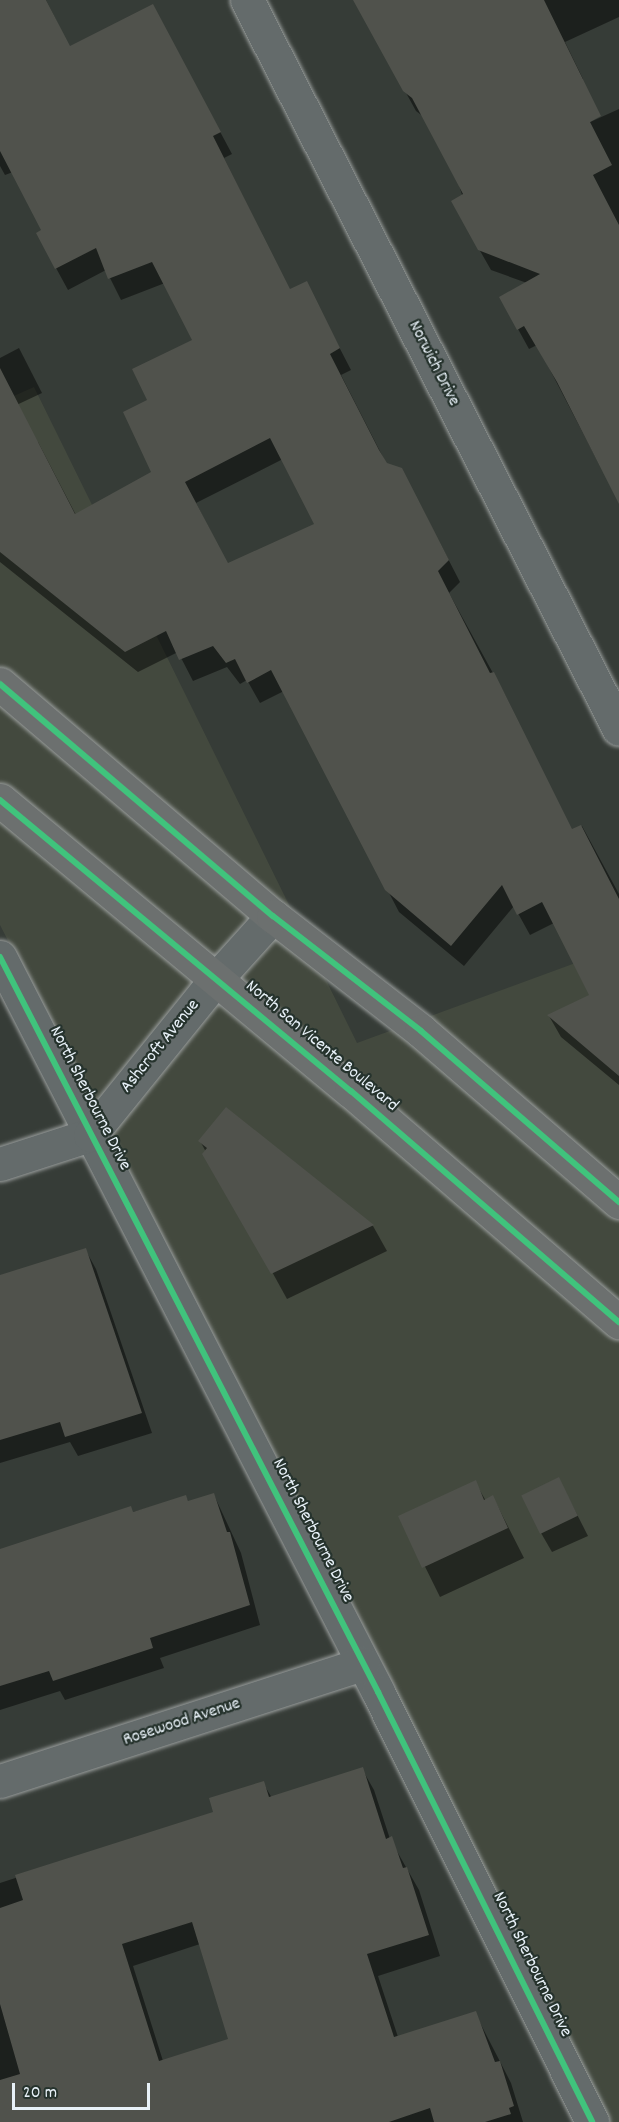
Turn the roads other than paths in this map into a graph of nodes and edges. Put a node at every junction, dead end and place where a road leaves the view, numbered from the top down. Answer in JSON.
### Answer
{"nodes":[{"id":1,"x":247,"y":0,"type":"edge"},
{"id":2,"x":0,"y":684,"type":"edge"},
{"id":3,"x":619,"y":729,"type":"edge"},
{"id":4,"x":0,"y":800,"type":"edge"},
{"id":5,"x":273,"y":916,"type":"junction"},
{"id":6,"x":0,"y":957,"type":"edge"},
{"id":7,"x":216,"y":979,"type":"junction"},
{"id":8,"x":90,"y":1135,"type":"junction"},
{"id":9,"x":0,"y":1164,"type":"edge"},
{"id":10,"x":619,"y":1202,"type":"edge"},
{"id":11,"x":619,"y":1322,"type":"edge"},
{"id":12,"x":363,"y":1664,"type":"junction"},
{"id":13,"x":0,"y":1781,"type":"edge"},
{"id":14,"x":592,"y":2122,"type":"edge"}],
"edges":[{"from":1,"to":3,"type":"street","name":"Norwich Drive"},
{"from":2,"to":5,"type":"main road"},
{"from":4,"to":7,"type":"main road","name":"North San Vicente Boulevard"},
{"from":5,"to":7,"type":"street","name":"Ashcroft Avenue"},
{"from":5,"to":10,"type":"main road"},
{"from":6,"to":8,"type":"street","name":"North Sherbourne Drive"},
{"from":7,"to":8,"type":"street","name":"Ashcroft Avenue"},
{"from":7,"to":11,"type":"main road","name":"North San Vicente Boulevard"},
{"from":8,"to":9,"type":"street"},
{"from":8,"to":12,"type":"street","name":"North Sherbourne Drive"},
{"from":12,"to":13,"type":"street","name":"Rosewood Avenue"},
{"from":12,"to":14,"type":"street","name":"North Sherbourne Drive"}]}
